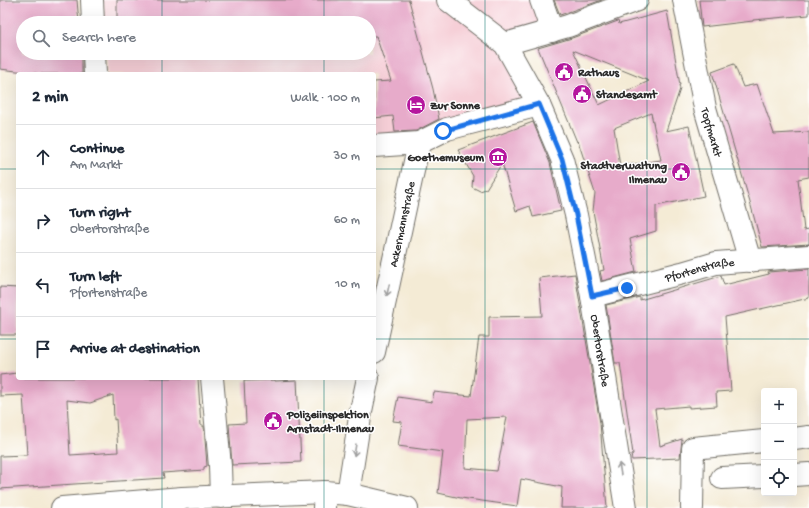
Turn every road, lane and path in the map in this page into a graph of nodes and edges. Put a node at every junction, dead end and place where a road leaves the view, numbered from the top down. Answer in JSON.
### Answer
{"nodes":[{"id":1,"x":92,"y":0,"type":"edge"},
{"id":2,"x":448,"y":0,"type":"edge"},
{"id":3,"x":541,"y":0,"type":"edge"},
{"id":4,"x":637,"y":0,"type":"edge"},
{"id":5,"x":684,"y":0,"type":"edge"},
{"id":6,"x":93,"y":16,"type":"edge"},
{"id":7,"x":552,"y":31,"type":"junction"},
{"id":8,"x":505,"y":44,"type":"junction"},
{"id":9,"x":94,"y":60,"type":"edge"},
{"id":10,"x":95,"y":72,"type":"edge"},
{"id":11,"x":539,"y":104,"type":"junction"},
{"id":12,"x":419,"y":143,"type":"junction"},
{"id":13,"x":376,"y":146,"type":"edge"},
{"id":14,"x":809,"y":256,"type":"edge"},
{"id":15,"x":750,"y":261,"type":"junction"},
{"id":16,"x":592,"y":296,"type":"junction"},
{"id":17,"x":376,"y":343,"type":"edge"},
{"id":18,"x":212,"y":380,"type":"edge"},
{"id":19,"x":368,"y":380,"type":"edge"},
{"id":20,"x":809,"y":437,"type":"edge"},
{"id":21,"x":797,"y":439,"type":"edge"},
{"id":22,"x":761,"y":441,"type":"edge"},
{"id":23,"x":809,"y":474,"type":"edge"},
{"id":24,"x":797,"y":475,"type":"edge"},
{"id":25,"x":761,"y":476,"type":"edge"},
{"id":26,"x":722,"y":478,"type":"dead end"},
{"id":27,"x":348,"y":494,"type":"junction"},
{"id":28,"x":221,"y":497,"type":"junction"},
{"id":29,"x":325,"y":500,"type":"edge"},
{"id":30,"x":62,"y":508,"type":"edge"},
{"id":31,"x":408,"y":508,"type":"edge"},
{"id":32,"x":626,"y":508,"type":"edge"},
{"id":33,"x":692,"y":508,"type":"edge"}],
"edges":[{"from":1,"to":6,"type":"street"},
{"from":2,"to":8,"type":"street"},
{"from":3,"to":7,"type":"street"},
{"from":4,"to":7,"type":"street"},
{"from":5,"to":15,"type":"street","name":"Topfmarkt"},
{"from":7,"to":8,"type":"street"},
{"from":8,"to":11,"type":"street","name":"Obertorstraße"},
{"from":9,"to":10,"type":"street"},
{"from":11,"to":12,"type":"street"},
{"from":11,"to":16,"type":"street","name":"Obertorstraße"},
{"from":12,"to":13,"type":"street"},
{"from":12,"to":17,"type":"street","name":"Ackermannstraße","one_way":true},
{"from":14,"to":15,"type":"street","name":"Pfortenstraße"},
{"from":15,"to":16,"type":"street","name":"Pfortenstraße"},
{"from":32,"to":16,"type":"street","name":"Obertorstraße","one_way":true},
{"from":18,"to":28,"type":"street"},
{"from":19,"to":27,"type":"street","one_way":true},
{"from":20,"to":21,"type":"street"},
{"from":22,"to":33,"type":"street"},
{"from":23,"to":24,"type":"street"},
{"from":25,"to":26,"type":"street"},
{"from":27,"to":29,"type":"street"},
{"from":27,"to":31,"type":"street"},
{"from":28,"to":29,"type":"street"},
{"from":28,"to":30,"type":"street"}]}
